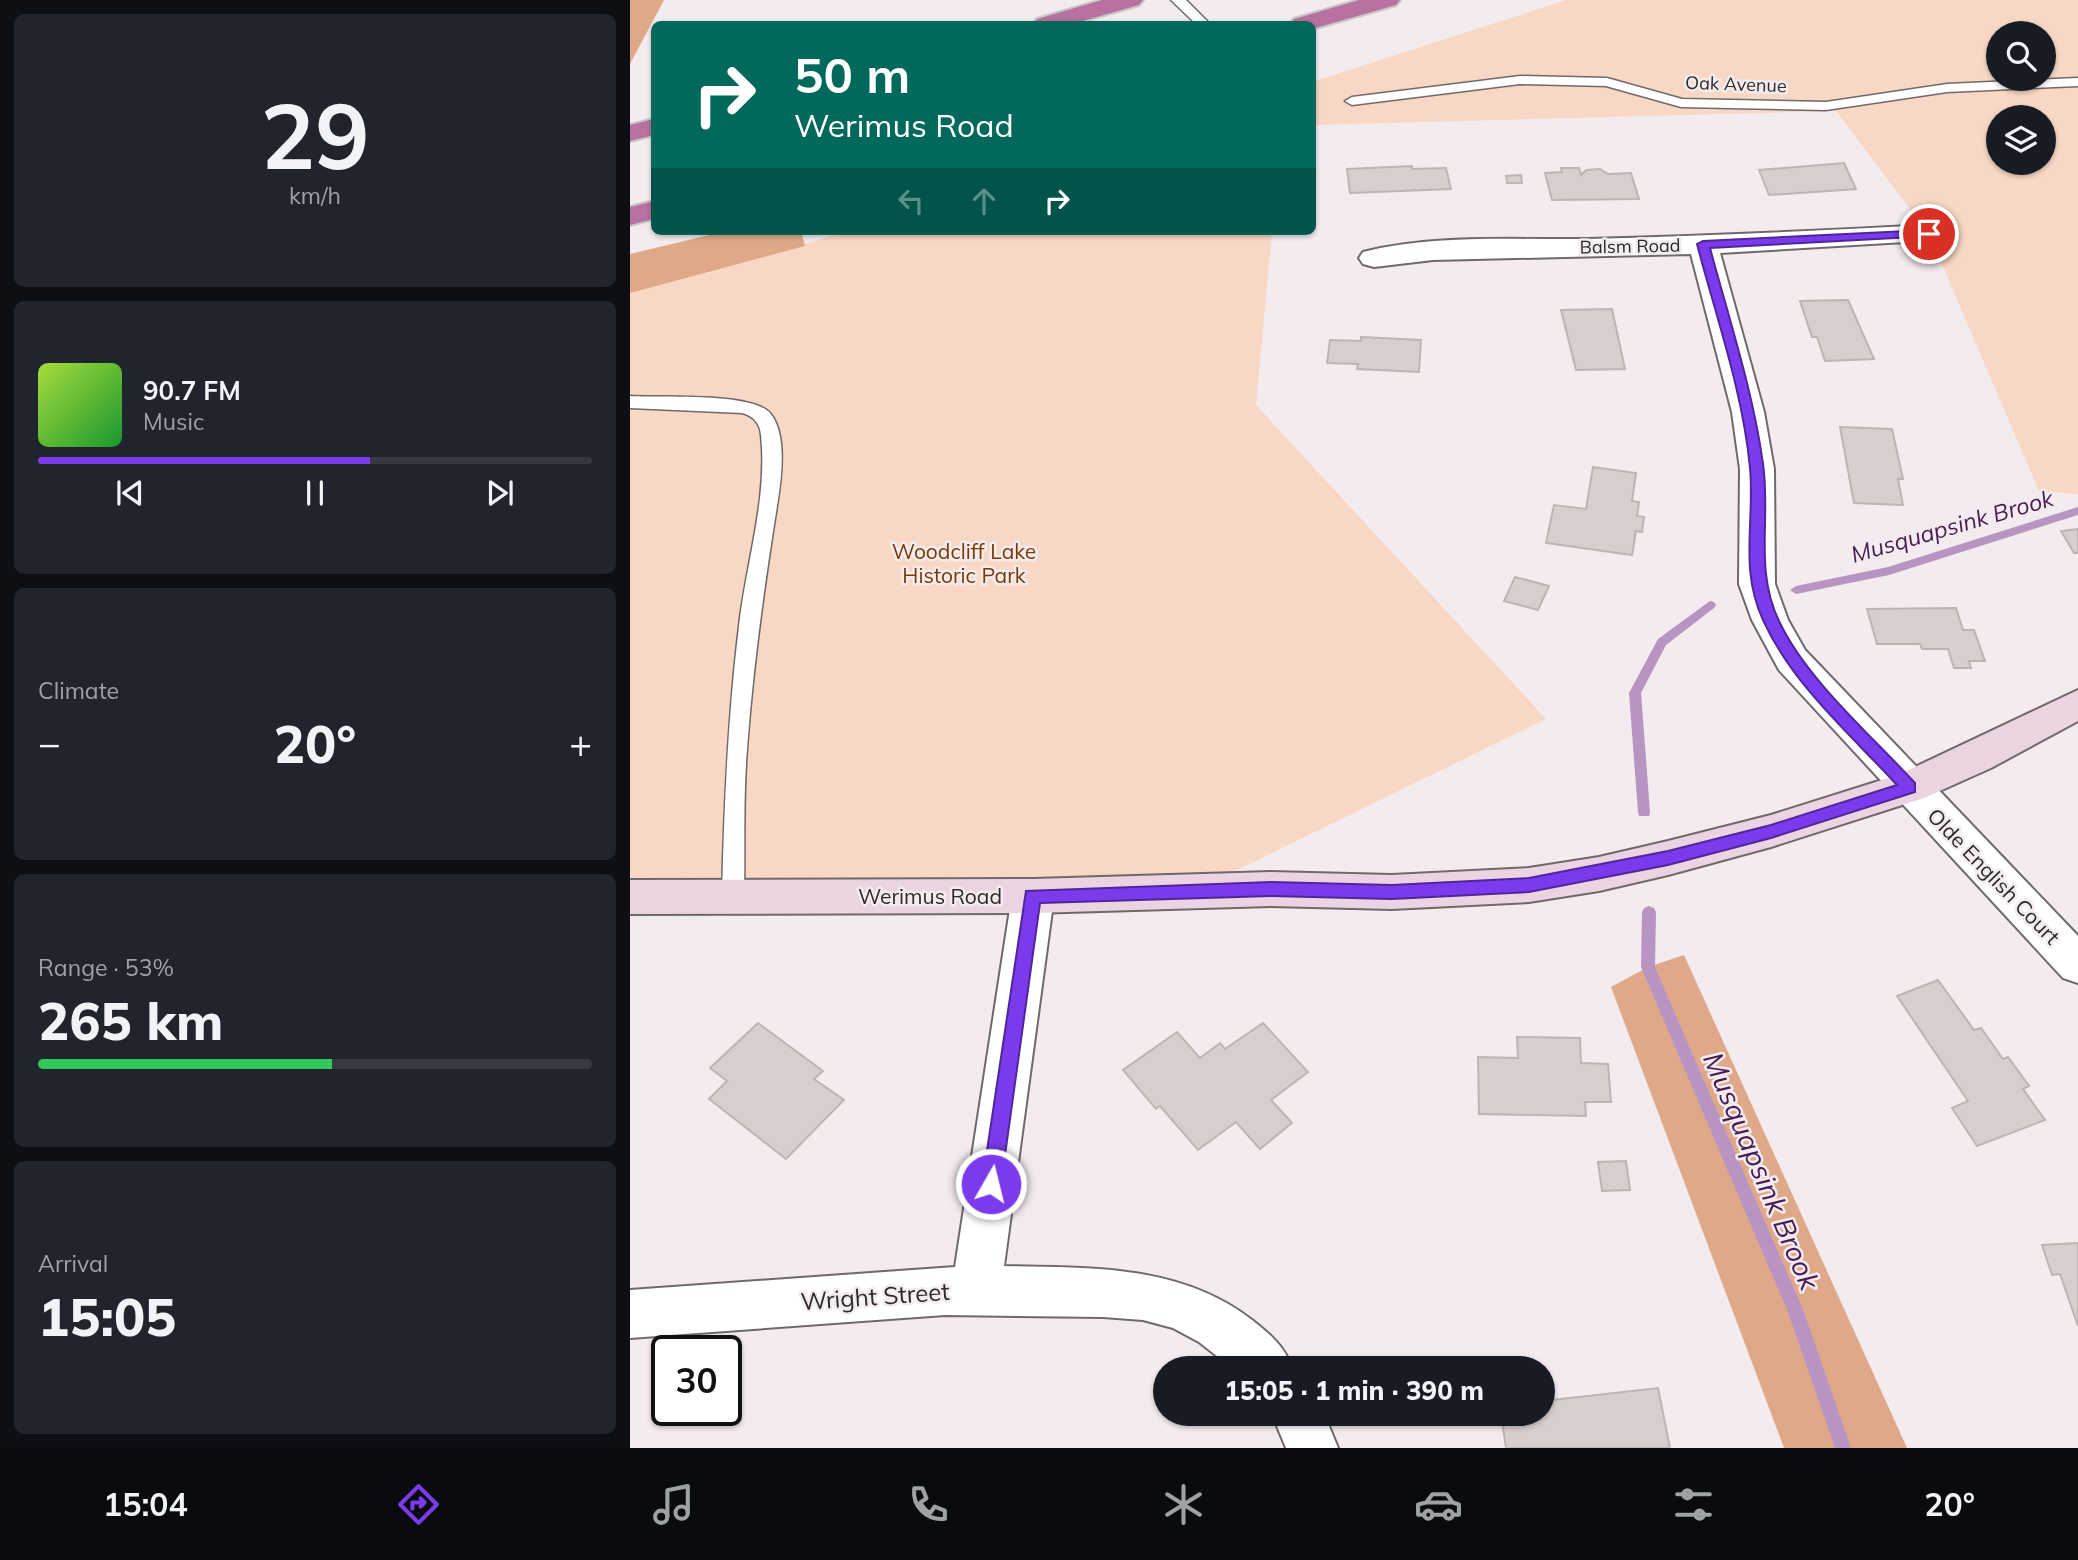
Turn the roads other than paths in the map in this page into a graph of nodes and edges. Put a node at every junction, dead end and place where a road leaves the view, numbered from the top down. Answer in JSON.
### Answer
{"nodes":[{"id":1,"x":1130,"y":0,"type":"edge"},
{"id":2,"x":1178,"y":0,"type":"edge"},
{"id":3,"x":1387,"y":0,"type":"edge"},
{"id":4,"x":1056,"y":21,"type":"edge"},
{"id":5,"x":1200,"y":21,"type":"edge"},
{"id":6,"x":1314,"y":21,"type":"edge"},
{"id":7,"x":2078,"y":82,"type":"edge"},
{"id":8,"x":1352,"y":101,"type":"dead end"},
{"id":9,"x":651,"y":128,"type":"edge"},
{"id":10,"x":630,"y":133,"type":"edge"},
{"id":11,"x":651,"y":211,"type":"edge"},
{"id":12,"x":630,"y":216,"type":"edge"},
{"id":13,"x":1929,"y":234,"type":"dead end"},
{"id":14,"x":1703,"y":244,"type":"junction"},
{"id":15,"x":1374,"y":258,"type":"dead end"},
{"id":16,"x":630,"y":402,"type":"edge"},
{"id":17,"x":2078,"y":704,"type":"edge"},
{"id":18,"x":1910,"y":787,"type":"junction"},
{"id":19,"x":1032,"y":896,"type":"junction"},
{"id":20,"x":733,"y":897,"type":"junction"},
{"id":21,"x":630,"y":898,"type":"edge"},
{"id":22,"x":2078,"y":964,"type":"edge"},
{"id":23,"x":976,"y":1289,"type":"junction"},
{"id":24,"x":630,"y":1314,"type":"edge"},
{"id":25,"x":1256,"y":1356,"type":"edge"},
{"id":26,"x":1303,"y":1426,"type":"edge"},
{"id":27,"x":1312,"y":1448,"type":"edge"}],
"edges":[{"from":1,"to":4,"type":"highway"},
{"from":2,"to":5,"type":"lane"},
{"from":3,"to":6,"type":"highway"},
{"from":7,"to":8,"type":"lane","name":"Oak Avenue"},
{"from":9,"to":10,"type":"highway"},
{"from":11,"to":12,"type":"highway"},
{"from":13,"to":14,"type":"street","name":"Balsm Road"},
{"from":14,"to":15,"type":"street","name":"Balsm Road"},
{"from":14,"to":18,"type":"street","name":"Olde English Court"},
{"from":16,"to":20,"type":"lane"},
{"from":17,"to":18,"type":"main road","name":"Werimus Road"},
{"from":18,"to":19,"type":"main road","name":"Werimus Road"},
{"from":18,"to":22,"type":"street","name":"Olde English Court"},
{"from":19,"to":20,"type":"main road","name":"Werimus Road"},
{"from":19,"to":23,"type":"street","name":"Wright Street"},
{"from":20,"to":21,"type":"main road","name":"Werimus Road"},
{"from":23,"to":24,"type":"street","name":"Wright Street"},
{"from":23,"to":25,"type":"street"},
{"from":26,"to":27,"type":"street"}]}
